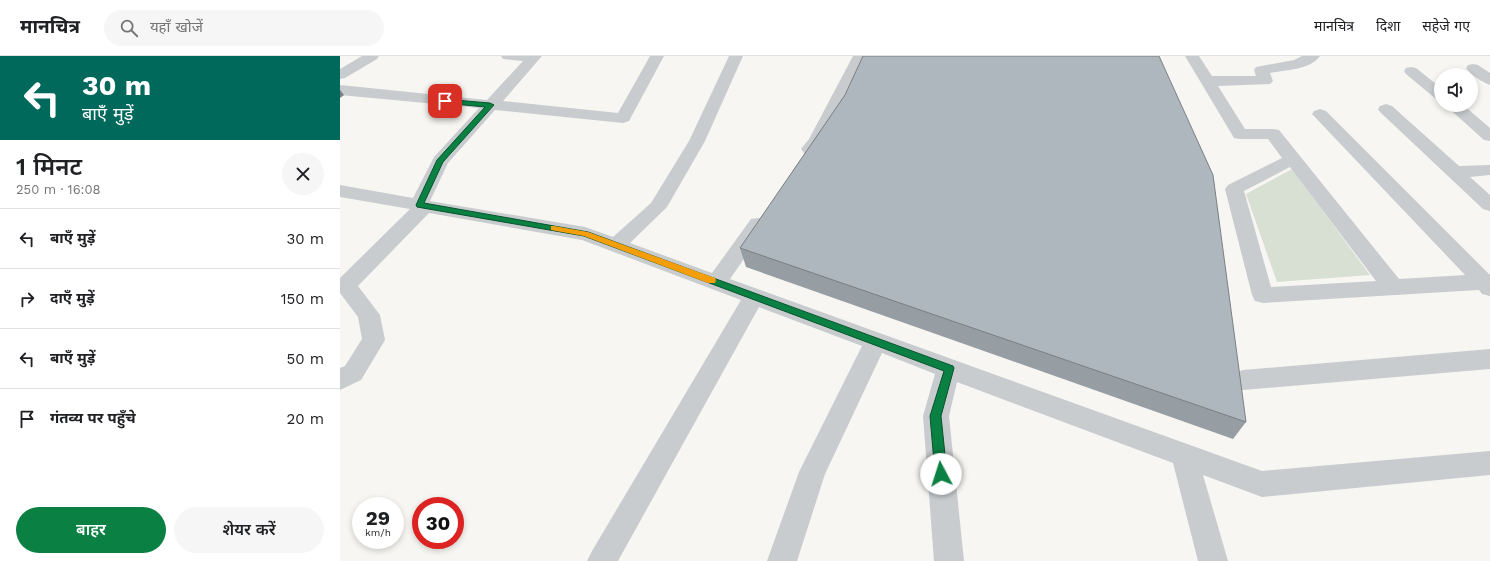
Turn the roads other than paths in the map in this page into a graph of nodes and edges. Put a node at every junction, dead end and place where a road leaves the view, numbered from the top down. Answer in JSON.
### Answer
{"nodes":[{"id":1,"x":372,"y":56,"type":"edge"},
{"id":2,"x":508,"y":56,"type":"edge"},
{"id":3,"x":657,"y":56,"type":"edge"},
{"id":4,"x":736,"y":56,"type":"edge"},
{"id":5,"x":860,"y":56,"type":"edge"},
{"id":6,"x":1192,"y":56,"type":"edge"},
{"id":7,"x":1313,"y":56,"type":"edge"},
{"id":8,"x":534,"y":57,"type":"edge"},
{"id":9,"x":1294,"y":60,"type":"edge"},
{"id":10,"x":1411,"y":71,"type":"dead end"},
{"id":11,"x":1478,"y":72,"type":"edge"},
{"id":12,"x":340,"y":75,"type":"edge"},
{"id":13,"x":1490,"y":80,"type":"edge"},
{"id":14,"x":1207,"y":81,"type":"junction"},
{"id":15,"x":340,"y":90,"type":"edge"},
{"id":16,"x":1434,"y":90,"type":"edge"},
{"id":17,"x":490,"y":105,"type":"junction"},
{"id":18,"x":1386,"y":109,"type":"dead end"},
{"id":19,"x":1461,"y":112,"type":"edge"},
{"id":20,"x":1320,"y":114,"type":"dead end"},
{"id":21,"x":1490,"y":136,"type":"edge"},
{"id":22,"x":1293,"y":159,"type":"junction"},
{"id":23,"x":799,"y":165,"type":"edge"},
{"id":24,"x":1490,"y":170,"type":"edge"},
{"id":25,"x":1454,"y":172,"type":"junction"},
{"id":26,"x":340,"y":191,"type":"edge"},
{"id":27,"x":422,"y":205,"type":"junction"},
{"id":28,"x":1490,"y":206,"type":"edge"},
{"id":29,"x":767,"y":211,"type":"edge"},
{"id":30,"x":616,"y":245,"type":"junction"},
{"id":31,"x":717,"y":282,"type":"junction"},
{"id":32,"x":1487,"y":285,"type":"edge"},
{"id":33,"x":1394,"y":288,"type":"junction"},
{"id":34,"x":754,"y":296,"type":"junction"},
{"id":35,"x":876,"y":342,"type":"junction"},
{"id":36,"x":1490,"y":359,"type":"edge"},
{"id":37,"x":949,"y":368,"type":"junction"},
{"id":38,"x":340,"y":380,"type":"edge"},
{"id":39,"x":1243,"y":380,"type":"dead end"},
{"id":40,"x":1184,"y":455,"type":"junction"},
{"id":41,"x":1490,"y":463,"type":"edge"},
{"id":42,"x":602,"y":561,"type":"edge"},
{"id":43,"x":782,"y":561,"type":"edge"},
{"id":44,"x":949,"y":561,"type":"edge"},
{"id":45,"x":1213,"y":561,"type":"edge"}],
"edges":[{"from":1,"to":12,"type":"street"},
{"from":2,"to":8,"type":"street"},
{"from":3,"to":17,"type":"street"},
{"from":4,"to":30,"type":"street"},
{"from":5,"to":23,"type":"street"},
{"from":6,"to":14,"type":"street"},
{"from":7,"to":9,"type":"street"},
{"from":8,"to":17,"type":"street"},
{"from":9,"to":14,"type":"street"},
{"from":10,"to":16,"type":"street"},
{"from":11,"to":13,"type":"street"},
{"from":14,"to":22,"type":"street"},
{"from":15,"to":17,"type":"street"},
{"from":17,"to":27,"type":"street"},
{"from":18,"to":25,"type":"street"},
{"from":19,"to":21,"type":"street"},
{"from":20,"to":32,"type":"street"},
{"from":22,"to":33,"type":"street"},
{"from":22,"to":33,"type":"street"},
{"from":24,"to":25,"type":"street"},
{"from":25,"to":28,"type":"street"},
{"from":26,"to":27,"type":"street"},
{"from":27,"to":30,"type":"street"},
{"from":27,"to":38,"type":"street"},
{"from":29,"to":31,"type":"street"},
{"from":30,"to":31,"type":"street"},
{"from":31,"to":34,"type":"street"},
{"from":32,"to":33,"type":"street"},
{"from":34,"to":35,"type":"street"},
{"from":34,"to":42,"type":"street"},
{"from":35,"to":37,"type":"street"},
{"from":35,"to":43,"type":"street"},
{"from":36,"to":39,"type":"street"},
{"from":37,"to":40,"type":"street"},
{"from":37,"to":44,"type":"street"},
{"from":40,"to":41,"type":"street"},
{"from":40,"to":45,"type":"street"}]}
